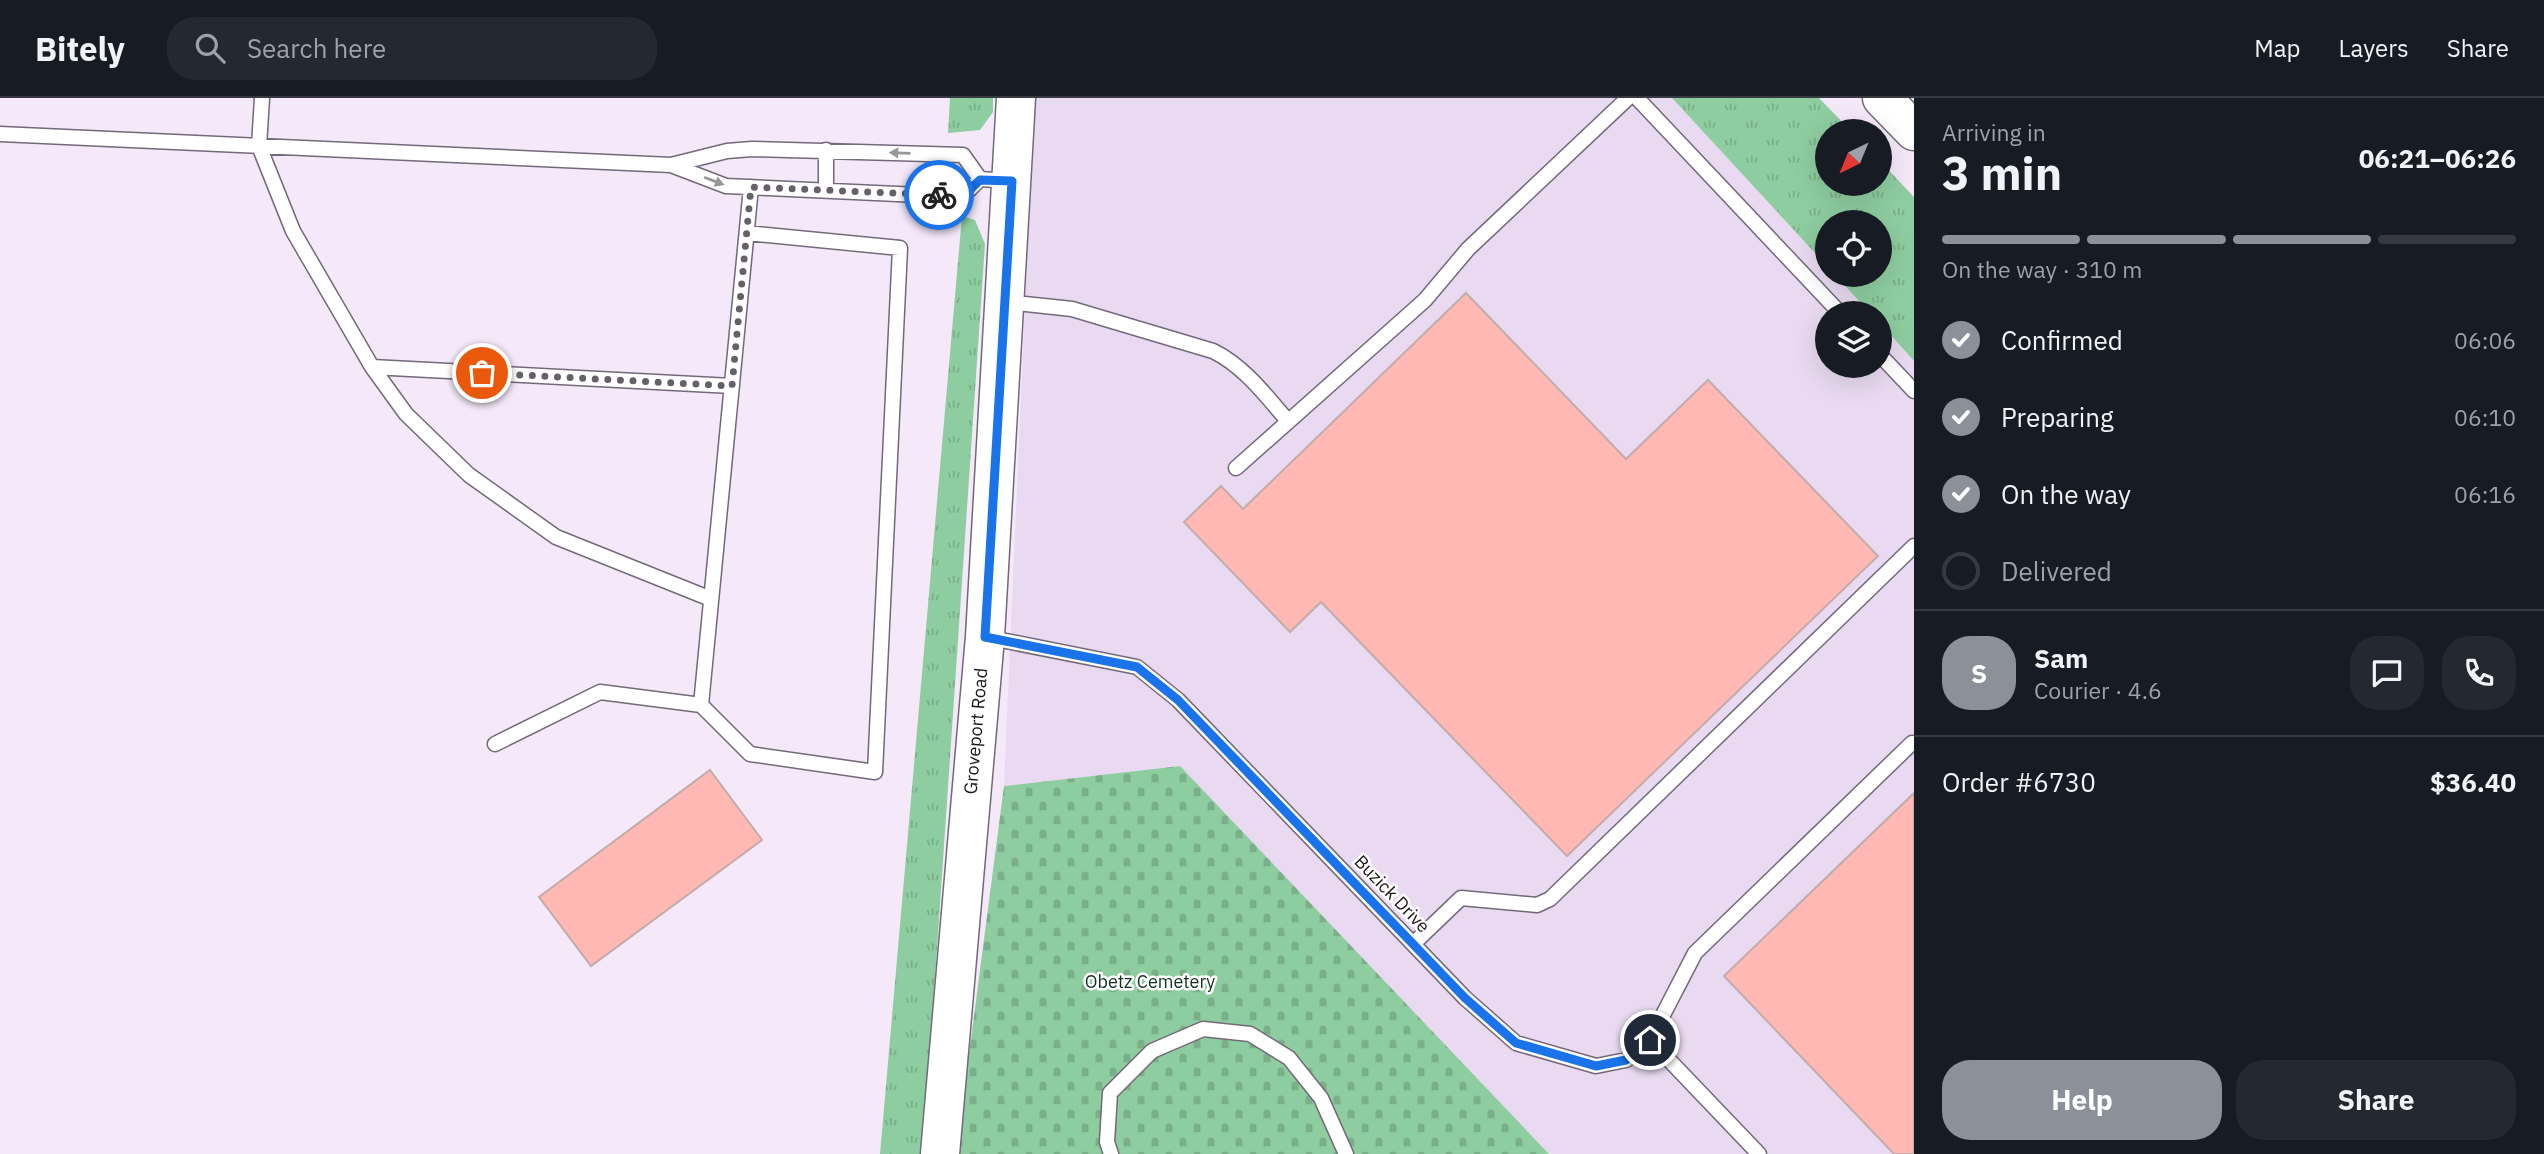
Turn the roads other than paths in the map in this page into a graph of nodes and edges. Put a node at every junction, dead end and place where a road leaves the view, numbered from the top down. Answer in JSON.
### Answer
{"nodes":[{"id":1,"x":261,"y":98,"type":"edge"},
{"id":2,"x":1016,"y":98,"type":"edge"},
{"id":3,"x":1628,"y":98,"type":"edge"},
{"id":4,"x":1637,"y":98,"type":"edge"},
{"id":5,"x":1882,"y":98,"type":"edge"},
{"id":6,"x":1914,"y":131,"type":"edge"},
{"id":7,"x":0,"y":134,"type":"edge"},
{"id":8,"x":259,"y":146,"type":"junction"},
{"id":9,"x":826,"y":150,"type":"junction"},
{"id":10,"x":671,"y":165,"type":"junction"},
{"id":11,"x":996,"y":180,"type":"junction"},
{"id":12,"x":751,"y":187,"type":"junction"},
{"id":13,"x":826,"y":190,"type":"junction"},
{"id":14,"x":747,"y":233,"type":"junction"},
{"id":15,"x":1829,"y":301,"type":"edge"},
{"id":16,"x":1004,"y":302,"type":"junction"},
{"id":17,"x":372,"y":367,"type":"junction"},
{"id":18,"x":1892,"y":368,"type":"edge"},
{"id":19,"x":732,"y":386,"type":"junction"},
{"id":20,"x":1914,"y":391,"type":"edge"},
{"id":21,"x":1288,"y":421,"type":"junction"},
{"id":22,"x":1236,"y":468,"type":"dead end"},
{"id":23,"x":1914,"y":546,"type":"edge"},
{"id":24,"x":711,"y":599,"type":"junction"},
{"id":25,"x":985,"y":637,"type":"junction"},
{"id":26,"x":701,"y":705,"type":"junction"},
{"id":27,"x":1912,"y":743,"type":"dead end"},
{"id":28,"x":495,"y":744,"type":"dead end"},
{"id":29,"x":1413,"y":944,"type":"junction"},
{"id":30,"x":1650,"y":1040,"type":"junction"},
{"id":31,"x":940,"y":1154,"type":"edge"},
{"id":32,"x":1111,"y":1154,"type":"edge"},
{"id":33,"x":1346,"y":1154,"type":"edge"},
{"id":34,"x":1759,"y":1154,"type":"edge"}],
"edges":[{"from":1,"to":8,"type":"lane"},
{"from":2,"to":11,"type":"main road","name":"Groveport Road"},
{"from":3,"to":21,"type":"lane"},
{"from":4,"to":15,"type":"lane"},
{"from":5,"to":6,"type":"main road"},
{"from":7,"to":8,"type":"lane"},
{"from":8,"to":10,"type":"lane"},
{"from":8,"to":17,"type":"lane"},
{"from":9,"to":10,"type":"lane"},
{"from":11,"to":9,"type":"lane","one_way":true},
{"from":9,"to":13,"type":"lane"},
{"from":10,"to":12,"type":"lane","one_way":true},
{"from":11,"to":13,"type":"lane"},
{"from":11,"to":16,"type":"main road","name":"Groveport Road"},
{"from":12,"to":13,"type":"lane"},
{"from":12,"to":14,"type":"lane"},
{"from":14,"to":19,"type":"lane"},
{"from":14,"to":26,"type":"lane"},
{"from":16,"to":21,"type":"lane"},
{"from":16,"to":25,"type":"main road","name":"Groveport Road"},
{"from":17,"to":19,"type":"lane"},
{"from":17,"to":24,"type":"lane"},
{"from":18,"to":20,"type":"lane"},
{"from":19,"to":24,"type":"lane"},
{"from":21,"to":22,"type":"lane"},
{"from":23,"to":29,"type":"lane"},
{"from":24,"to":26,"type":"lane"},
{"from":25,"to":29,"type":"lane","name":"Buzick Drive"},
{"from":25,"to":31,"type":"main road","name":"Groveport Road"},
{"from":26,"to":28,"type":"lane"},
{"from":27,"to":30,"type":"lane"},
{"from":29,"to":30,"type":"lane","name":"Buzick Drive"},
{"from":30,"to":34,"type":"lane"},
{"from":32,"to":33,"type":"lane"}]}
